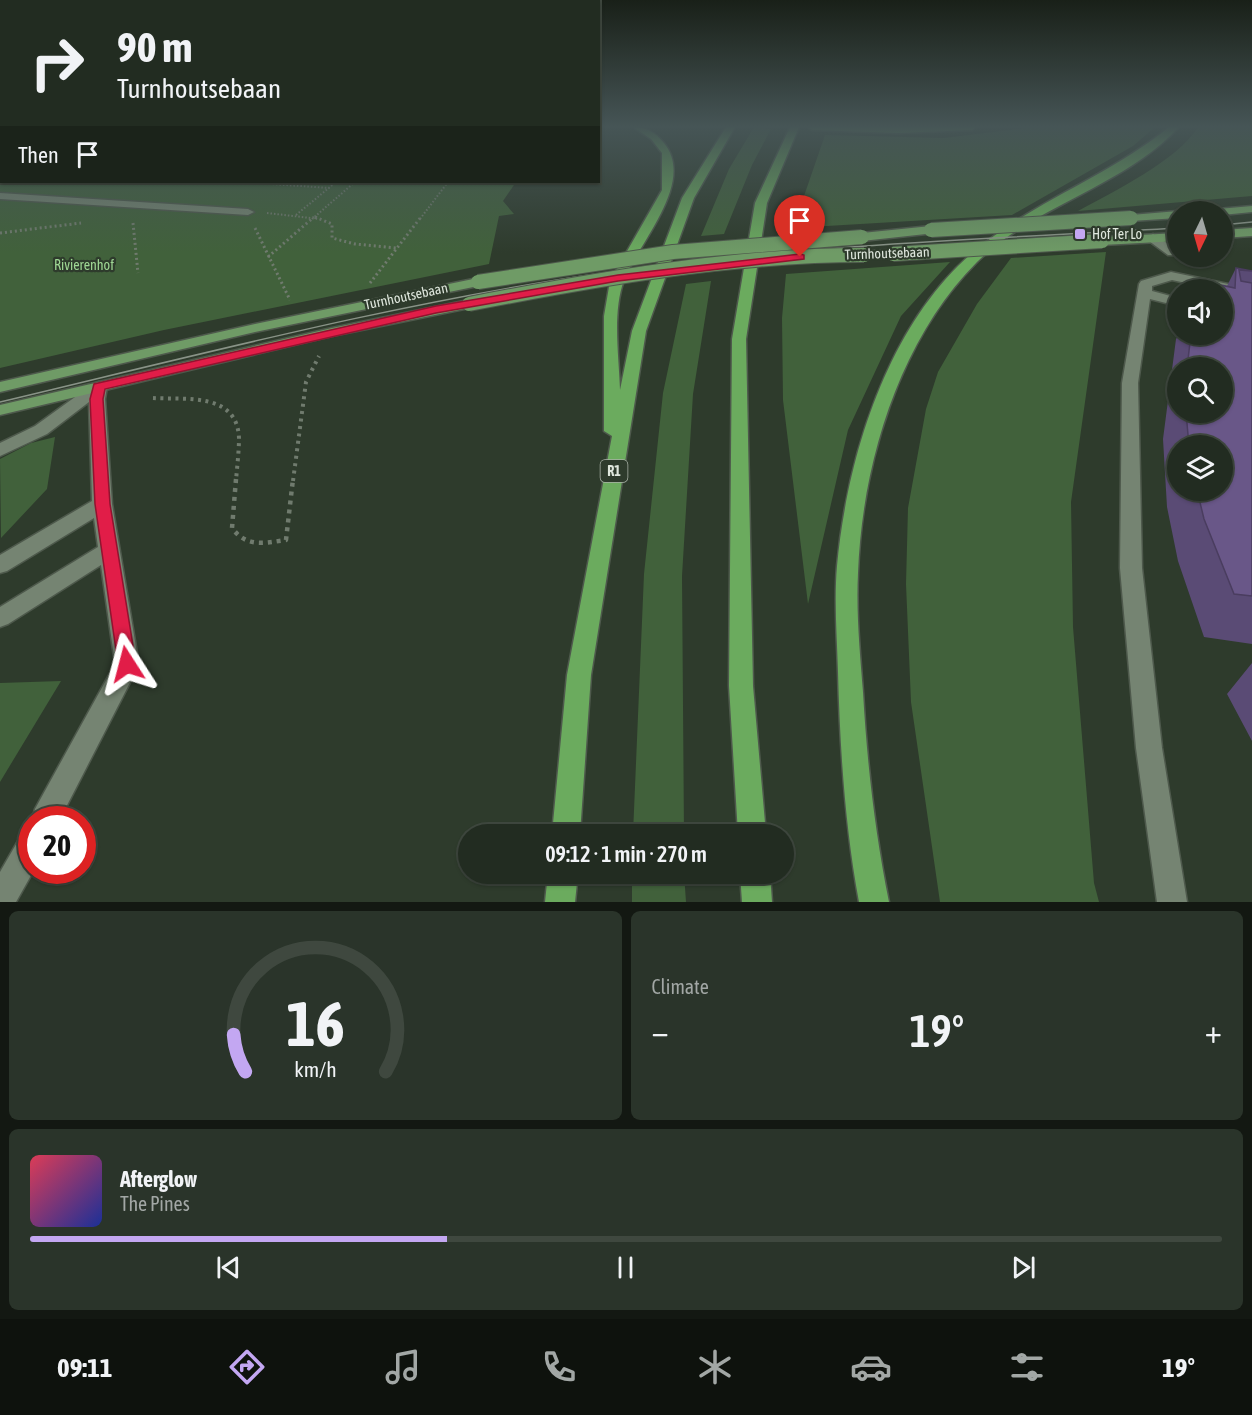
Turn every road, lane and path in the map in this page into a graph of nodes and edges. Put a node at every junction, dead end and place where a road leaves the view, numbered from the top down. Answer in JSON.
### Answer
{"nodes":[{"id":1,"x":667,"y":169,"type":"edge"},
{"id":2,"x":706,"y":169,"type":"edge"},
{"id":3,"x":775,"y":169,"type":"edge"},
{"id":4,"x":1116,"y":169,"type":"edge"},
{"id":5,"x":256,"y":183,"type":"edge"},
{"id":6,"x":335,"y":183,"type":"edge"},
{"id":7,"x":354,"y":183,"type":"edge"},
{"id":8,"x":447,"y":183,"type":"edge"},
{"id":9,"x":330,"y":188,"type":"junction"},
{"id":10,"x":0,"y":196,"type":"edge"},
{"id":11,"x":140,"y":205,"type":"junction"},
{"id":12,"x":1252,"y":209,"type":"edge"},
{"id":13,"x":1233,"y":211,"type":"edge"},
{"id":14,"x":248,"y":212,"type":"junction"},
{"id":15,"x":296,"y":215,"type":"junction"},
{"id":16,"x":1167,"y":215,"type":"edge"},
{"id":17,"x":314,"y":217,"type":"junction"},
{"id":18,"x":91,"y":221,"type":"dead end"},
{"id":19,"x":1252,"y":232,"type":"edge"},
{"id":20,"x":0,"y":233,"type":"edge"},
{"id":21,"x":1233,"y":233,"type":"edge"},
{"id":22,"x":1167,"y":237,"type":"edge"},
{"id":23,"x":1153,"y":238,"type":"junction"},
{"id":24,"x":396,"y":248,"type":"junction"},
{"id":25,"x":1167,"y":248,"type":"edge"},
{"id":26,"x":268,"y":257,"type":"junction"},
{"id":27,"x":138,"y":273,"type":"dead end"},
{"id":28,"x":369,"y":283,"type":"dead end"},
{"id":29,"x":1252,"y":293,"type":"edge"},
{"id":30,"x":1145,"y":294,"type":"junction"},
{"id":31,"x":1167,"y":299,"type":"edge"},
{"id":32,"x":294,"y":309,"type":"dead end"},
{"id":33,"x":324,"y":346,"type":"dead end"},
{"id":34,"x":0,"y":387,"type":"edge"},
{"id":35,"x":99,"y":387,"type":"junction"},
{"id":36,"x":146,"y":396,"type":"dead end"},
{"id":37,"x":0,"y":410,"type":"edge"},
{"id":38,"x":0,"y":450,"type":"edge"},
{"id":39,"x":614,"y":471,"type":"junction"},
{"id":40,"x":102,"y":504,"type":"junction"},
{"id":41,"x":109,"y":550,"type":"junction"},
{"id":42,"x":0,"y":565,"type":"edge"},
{"id":43,"x":0,"y":618,"type":"edge"},
{"id":44,"x":52,"y":806,"type":"edge"},
{"id":45,"x":567,"y":824,"type":"edge"},
{"id":46,"x":751,"y":824,"type":"edge"},
{"id":47,"x":18,"y":869,"type":"edge"},
{"id":48,"x":562,"y":884,"type":"edge"},
{"id":49,"x":756,"y":884,"type":"edge"},
{"id":50,"x":0,"y":902,"type":"edge"},
{"id":51,"x":560,"y":902,"type":"edge"},
{"id":52,"x":757,"y":902,"type":"edge"},
{"id":53,"x":874,"y":902,"type":"edge"},
{"id":54,"x":1172,"y":902,"type":"edge"}],
"edges":[{"from":1,"to":39,"type":"highway"},
{"from":2,"to":39,"type":"highway","number":"R1"},
{"from":3,"to":46,"type":"highway"},
{"from":4,"to":53,"type":"highway"},
{"from":5,"to":9,"type":"path"},
{"from":6,"to":9,"type":"path"},
{"from":7,"to":17,"type":"path"},
{"from":8,"to":24,"type":"path"},
{"from":9,"to":15,"type":"path"},
{"from":10,"to":11,"type":"street"},
{"from":11,"to":14,"type":"street"},
{"from":11,"to":27,"type":"path"},
{"from":12,"to":13,"type":"main road"},
{"from":14,"to":15,"type":"path"},
{"from":14,"to":26,"type":"path"},
{"from":15,"to":17,"type":"path"},
{"from":16,"to":34,"type":"main road","name":"Turnhoutsebaan","bridge":true},
{"from":17,"to":24,"type":"path"},
{"from":17,"to":26,"type":"path"},
{"from":18,"to":20,"type":"path"},
{"from":19,"to":21,"type":"main road"},
{"from":22,"to":23,"type":"main road","name":"Turnhoutsebaan"},
{"from":23,"to":25,"type":"street"},
{"from":23,"to":35,"type":"main road","name":"Turnhoutsebaan","bridge":true},
{"from":24,"to":28,"type":"path"},
{"from":26,"to":32,"type":"path"},
{"from":29,"to":30,"type":"street"},
{"from":30,"to":31,"type":"street"},
{"from":30,"to":54,"type":"street"},
{"from":33,"to":36,"type":"path"},
{"from":35,"to":37,"type":"main road","name":"Turnhoutsebaan"},
{"from":35,"to":38,"type":"street"},
{"from":35,"to":40,"type":"street"},
{"from":39,"to":45,"type":"highway","number":"R1"},
{"from":40,"to":41,"type":"street"},
{"from":40,"to":42,"type":"street"},
{"from":41,"to":43,"type":"street"},
{"from":41,"to":44,"type":"street"},
{"from":47,"to":50,"type":"street"},
{"from":48,"to":51,"type":"highway"},
{"from":49,"to":52,"type":"highway"}]}
